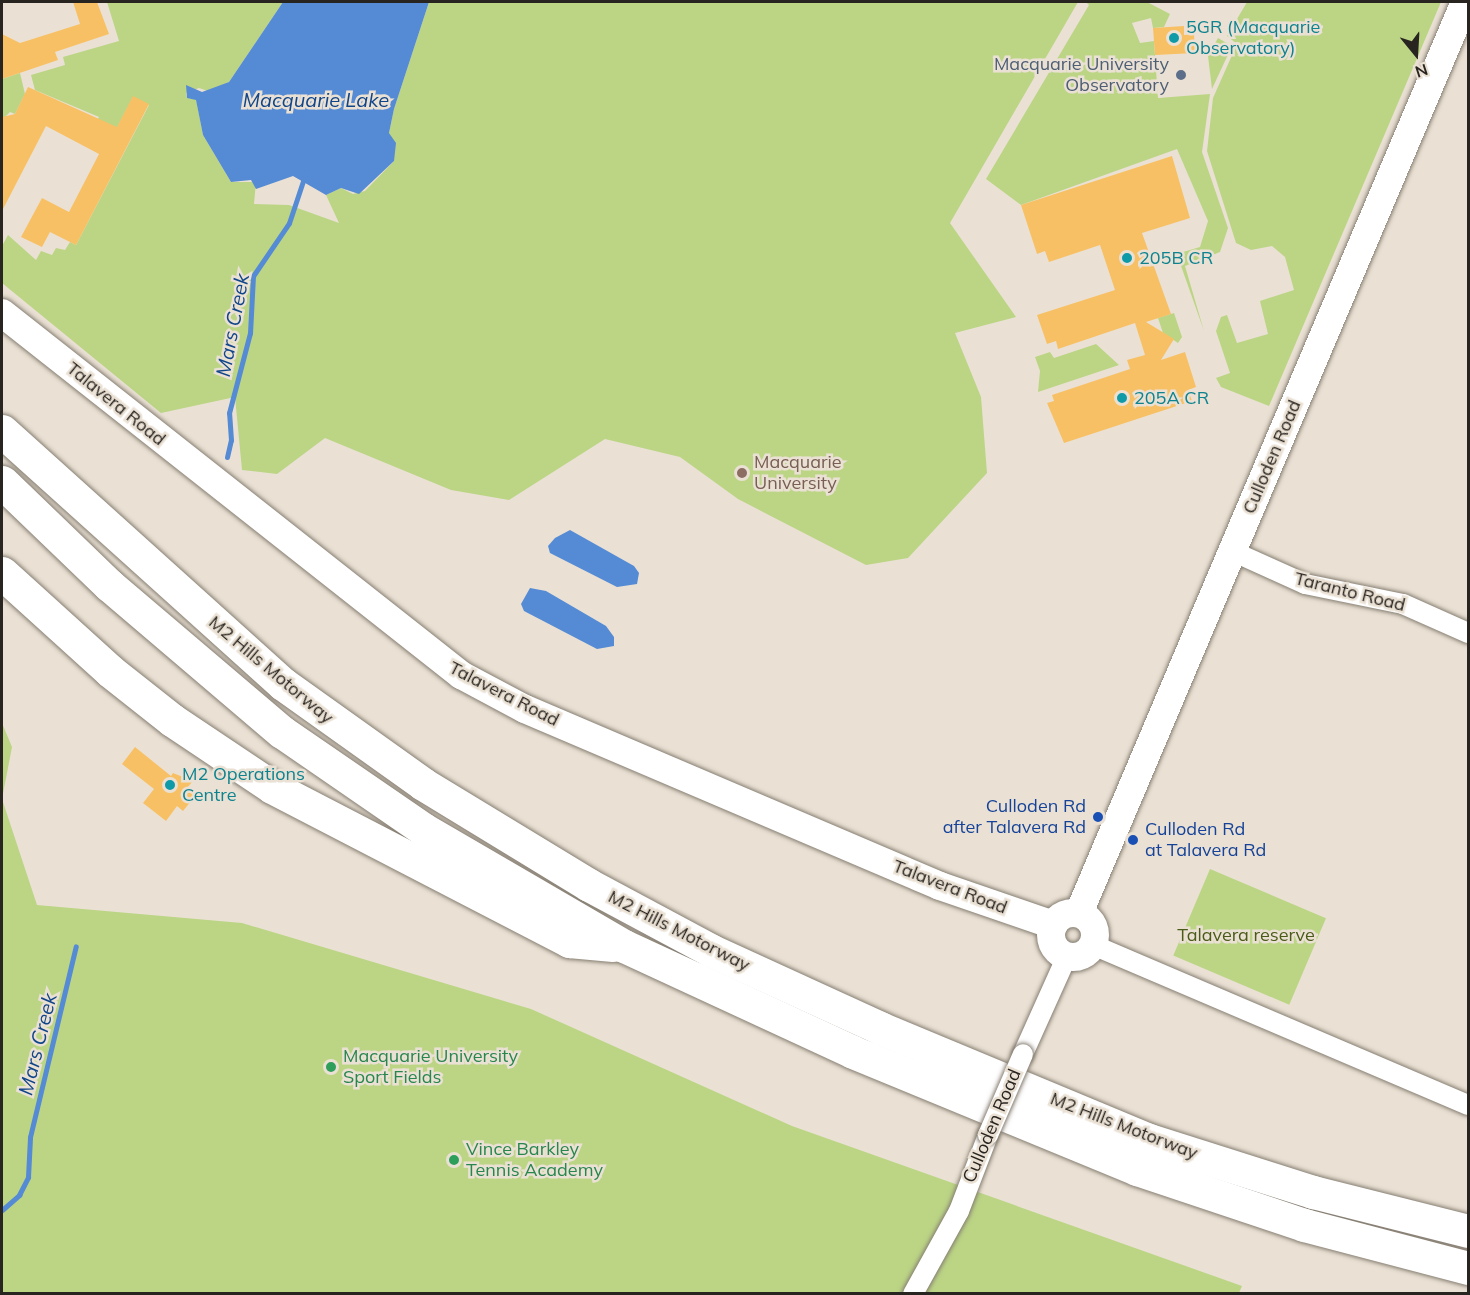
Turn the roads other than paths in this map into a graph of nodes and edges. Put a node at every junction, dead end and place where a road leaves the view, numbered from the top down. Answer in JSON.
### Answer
{"nodes":[{"id":1,"x":1465,"y":2,"type":"edge"},
{"id":2,"x":2,"y":313,"type":"edge"},
{"id":3,"x":2,"y":431,"type":"edge"},
{"id":4,"x":2,"y":482,"type":"edge"},
{"id":5,"x":1232,"y":551,"type":"junction"},
{"id":6,"x":2,"y":573,"type":"edge"},
{"id":7,"x":1468,"y":633,"type":"edge"},
{"id":8,"x":1079,"y":914,"type":"junction"},
{"id":9,"x":1053,"y":925,"type":"junction"},
{"id":10,"x":1093,"y":945,"type":"junction"},
{"id":11,"x":624,"y":946,"type":"junction"},
{"id":12,"x":1067,"y":956,"type":"junction"},
{"id":13,"x":1468,"y":1106,"type":"edge"},
{"id":14,"x":1468,"y":1231,"type":"edge"},
{"id":15,"x":1468,"y":1268,"type":"edge"},
{"id":16,"x":913,"y":1293,"type":"edge"}],
"edges":[{"from":1,"to":5,"type":"street","name":"Culloden Road"},
{"from":2,"to":9,"type":"street","name":"Talavera Road"},
{"from":3,"to":14,"type":"highway","name":"M2 Hills Motorway"},
{"from":4,"to":11,"type":"highway","name":"M2 Hills Motorway"},
{"from":5,"to":7,"type":"street","name":"Taranto Road"},
{"from":5,"to":8,"type":"street","name":"Culloden Road"},
{"from":6,"to":11,"type":"highway"},
{"from":8,"to":9,"type":"street"},
{"from":8,"to":10,"type":"street"},
{"from":9,"to":12,"type":"street"},
{"from":10,"to":12,"type":"street"},
{"from":10,"to":13,"type":"street"},
{"from":11,"to":15,"type":"highway","name":"M2 Hills Motorway"},
{"from":12,"to":16,"type":"street","name":"Culloden Road","bridge":true}]}
